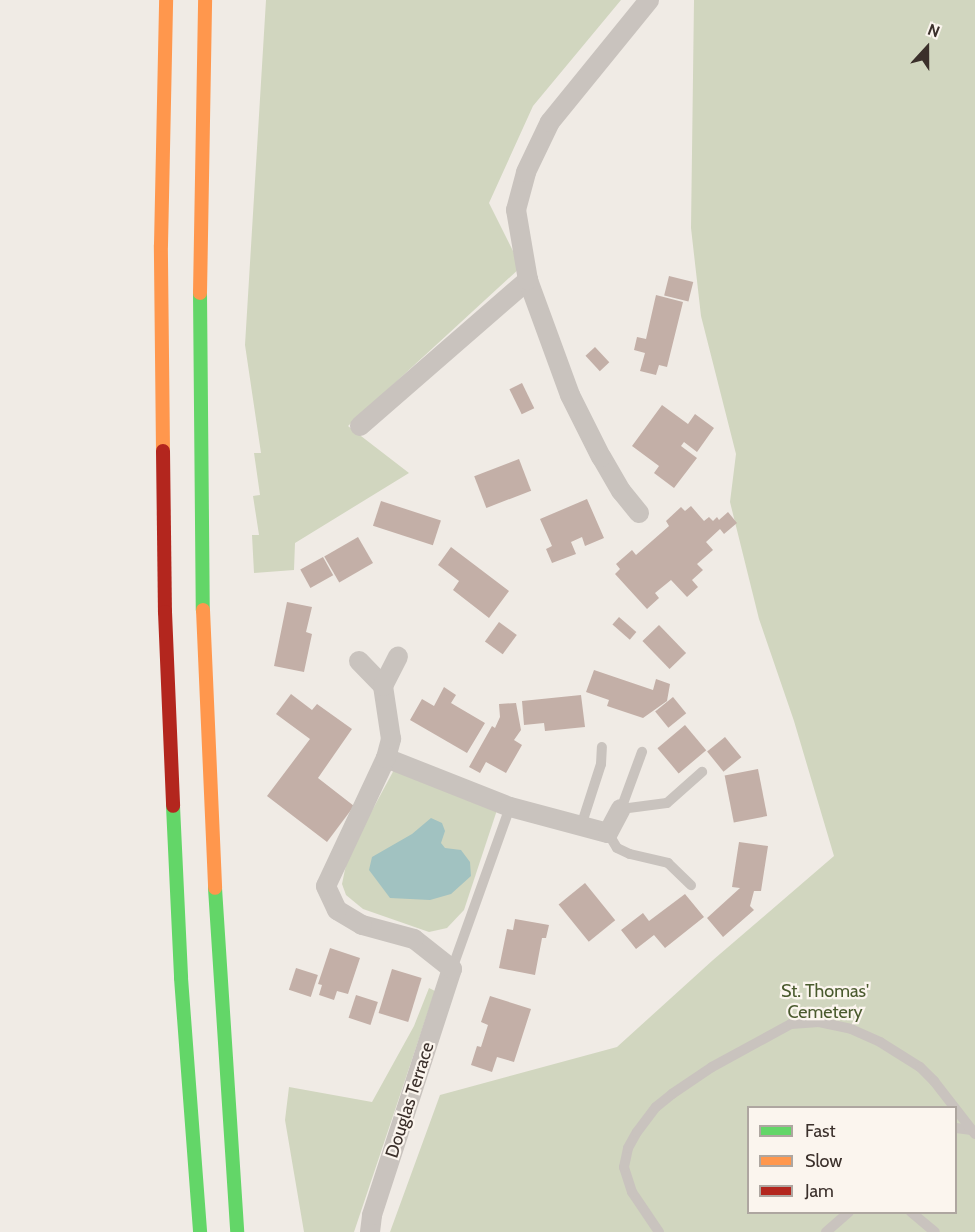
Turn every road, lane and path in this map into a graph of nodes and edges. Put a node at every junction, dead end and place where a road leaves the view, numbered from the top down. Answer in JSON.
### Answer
{"nodes":[{"id":1,"x":166,"y":0,"type":"edge"},
{"id":2,"x":204,"y":0,"type":"edge"},
{"id":3,"x":649,"y":0,"type":"edge"},
{"id":4,"x":528,"y":280,"type":"junction"},
{"id":5,"x":360,"y":426,"type":"dead end"},
{"id":6,"x":639,"y":513,"type":"dead end"},
{"id":7,"x":398,"y":657,"type":"dead end"},
{"id":8,"x":359,"y":661,"type":"dead end"},
{"id":9,"x":383,"y":686,"type":"junction"},
{"id":10,"x":602,"y":747,"type":"dead end"},
{"id":11,"x":642,"y":752,"type":"dead end"},
{"id":12,"x":386,"y":758,"type":"junction"},
{"id":13,"x":702,"y":772,"type":"dead end"},
{"id":14,"x":510,"y":807,"type":"junction"},
{"id":15,"x":621,"y":809,"type":"junction"},
{"id":16,"x":581,"y":826,"type":"junction"},
{"id":17,"x":608,"y":833,"type":"junction"},
{"id":18,"x":691,"y":885,"type":"dead end"},
{"id":19,"x":452,"y":969,"type":"junction"},
{"id":20,"x":954,"y":1106,"type":"edge"},
{"id":21,"x":957,"y":1110,"type":"edge"},
{"id":22,"x":957,"y":1128,"type":"edge"},
{"id":23,"x":974,"y":1132,"type":"edge"},
{"id":24,"x":847,"y":1214,"type":"edge"},
{"id":25,"x":913,"y":1214,"type":"edge"},
{"id":26,"x":200,"y":1232,"type":"edge"},
{"id":27,"x":237,"y":1232,"type":"edge"},
{"id":28,"x":370,"y":1232,"type":"edge"},
{"id":29,"x":659,"y":1232,"type":"edge"},
{"id":30,"x":826,"y":1232,"type":"edge"},
{"id":31,"x":935,"y":1232,"type":"edge"}],
"edges":[{"from":1,"to":26,"type":"highway"},
{"from":2,"to":27,"type":"highway"},
{"from":3,"to":4,"type":"street"},
{"from":4,"to":5,"type":"street"},
{"from":4,"to":6,"type":"street"},
{"from":7,"to":9,"type":"street"},
{"from":8,"to":9,"type":"street"},
{"from":9,"to":12,"type":"street"},
{"from":10,"to":16,"type":"lane"},
{"from":11,"to":15,"type":"lane"},
{"from":12,"to":14,"type":"street"},
{"from":12,"to":19,"type":"street"},
{"from":13,"to":15,"type":"lane"},
{"from":14,"to":16,"type":"street"},
{"from":14,"to":19,"type":"lane","name":"Douglas Terrace"},
{"from":15,"to":17,"type":"street"},
{"from":16,"to":17,"type":"street"},
{"from":17,"to":18,"type":"lane"},
{"from":19,"to":28,"type":"street","name":"Douglas Terrace"},
{"from":20,"to":29,"type":"lane"},
{"from":21,"to":23,"type":"lane"},
{"from":22,"to":23,"type":"lane"},
{"from":24,"to":30,"type":"lane"},
{"from":25,"to":31,"type":"lane"}]}
